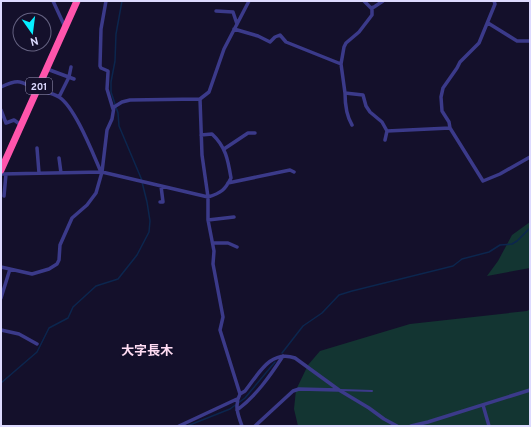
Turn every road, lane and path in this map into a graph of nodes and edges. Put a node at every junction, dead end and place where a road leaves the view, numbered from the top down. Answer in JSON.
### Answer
{"nodes":[{"id":1,"x":53,"y":1,"type":"edge"},
{"id":2,"x":77,"y":1,"type":"edge"},
{"id":3,"x":106,"y":1,"type":"edge"},
{"id":4,"x":248,"y":1,"type":"edge"},
{"id":5,"x":364,"y":1,"type":"edge"},
{"id":6,"x":383,"y":1,"type":"edge"},
{"id":7,"x":494,"y":1,"type":"edge"},
{"id":8,"x":372,"y":8,"type":"junction"},
{"id":9,"x":216,"y":11,"type":"dead end"},
{"id":10,"x":488,"y":23,"type":"junction"},
{"id":11,"x":237,"y":24,"type":"junction"},
{"id":12,"x":65,"y":28,"type":"junction"},
{"id":13,"x":234,"y":30,"type":"junction"},
{"id":14,"x":530,"y":41,"type":"edge"},
{"id":15,"x":341,"y":64,"type":"junction"},
{"id":16,"x":71,"y":67,"type":"dead end"},
{"id":17,"x":47,"y":69,"type":"junction"},
{"id":18,"x":68,"y":77,"type":"junction"},
{"id":19,"x":74,"y":80,"type":"dead end"},
{"id":20,"x":1,"y":87,"type":"edge"},
{"id":21,"x":38,"y":89,"type":"junction"},
{"id":22,"x":345,"y":94,"type":"junction"},
{"id":23,"x":59,"y":97,"type":"junction"},
{"id":24,"x":200,"y":99,"type":"junction"},
{"id":25,"x":115,"y":106,"type":"junction"},
{"id":26,"x":1,"y":110,"type":"edge"},
{"id":27,"x":22,"y":125,"type":"junction"},
{"id":28,"x":352,"y":125,"type":"dead end"},
{"id":29,"x":450,"y":128,"type":"junction"},
{"id":30,"x":387,"y":131,"type":"junction"},
{"id":31,"x":255,"y":133,"type":"dead end"},
{"id":32,"x":201,"y":135,"type":"junction"},
{"id":33,"x":385,"y":140,"type":"dead end"},
{"id":34,"x":37,"y":148,"type":"dead end"},
{"id":35,"x":224,"y":148,"type":"junction"},
{"id":36,"x":530,"y":157,"type":"edge"},
{"id":37,"x":59,"y":158,"type":"dead end"},
{"id":38,"x":3,"y":172,"type":"edge"},
{"id":39,"x":102,"y":172,"type":"junction"},
{"id":40,"x":294,"y":172,"type":"dead end"},
{"id":41,"x":39,"y":173,"type":"junction"},
{"id":42,"x":61,"y":173,"type":"junction"},
{"id":43,"x":1,"y":174,"type":"edge"},
{"id":44,"x":228,"y":183,"type":"junction"},
{"id":45,"x":160,"y":186,"type":"junction"},
{"id":46,"x":4,"y":196,"type":"dead end"},
{"id":47,"x":208,"y":197,"type":"junction"},
{"id":48,"x":160,"y":202,"type":"dead end"},
{"id":49,"x":234,"y":217,"type":"dead end"},
{"id":50,"x":208,"y":220,"type":"junction"},
{"id":51,"x":213,"y":243,"type":"junction"},
{"id":52,"x":237,"y":246,"type":"dead end"},
{"id":53,"x":1,"y":267,"type":"edge"},
{"id":54,"x":10,"y":269,"type":"junction"},
{"id":55,"x":1,"y":298,"type":"edge"},
{"id":56,"x":1,"y":330,"type":"edge"},
{"id":57,"x":37,"y":344,"type":"dead end"},
{"id":58,"x":283,"y":356,"type":"junction"},
{"id":59,"x":339,"y":390,"type":"junction"},
{"id":60,"x":530,"y":390,"type":"edge"},
{"id":61,"x":372,"y":391,"type":"dead end"},
{"id":62,"x":240,"y":394,"type":"junction"},
{"id":63,"x":237,"y":400,"type":"junction"},
{"id":64,"x":483,"y":405,"type":"junction"},
{"id":65,"x":237,"y":409,"type":"junction"},
{"id":66,"x":179,"y":426,"type":"edge"},
{"id":67,"x":242,"y":426,"type":"edge"},
{"id":68,"x":255,"y":426,"type":"edge"},
{"id":69,"x":394,"y":426,"type":"edge"},
{"id":70,"x":411,"y":426,"type":"edge"},
{"id":71,"x":489,"y":426,"type":"edge"}],
"edges":[{"from":1,"to":12,"type":"street"},
{"from":2,"to":12,"type":"highway","number":"201"},
{"from":3,"to":25,"type":"street"},
{"from":4,"to":11,"type":"street"},
{"from":5,"to":8,"type":"street"},
{"from":6,"to":8,"type":"street"},
{"from":7,"to":10,"type":"street"},
{"from":8,"to":15,"type":"street"},
{"from":9,"to":11,"type":"street"},
{"from":10,"to":14,"type":"street"},
{"from":10,"to":29,"type":"street"},
{"from":11,"to":13,"type":"street"},
{"from":12,"to":17,"type":"highway","number":"201"},
{"from":13,"to":15,"type":"street"},
{"from":13,"to":24,"type":"street"},
{"from":15,"to":22,"type":"street"},
{"from":16,"to":18,"type":"street"},
{"from":17,"to":18,"type":"street"},
{"from":17,"to":21,"type":"highway","number":"201"},
{"from":18,"to":19,"type":"street"},
{"from":18,"to":23,"type":"street"},
{"from":20,"to":21,"type":"street"},
{"from":21,"to":23,"type":"street"},
{"from":21,"to":27,"type":"highway","number":"201"},
{"from":22,"to":28,"type":"street"},
{"from":22,"to":30,"type":"street"},
{"from":23,"to":39,"type":"street"},
{"from":24,"to":25,"type":"street"},
{"from":24,"to":32,"type":"street"},
{"from":25,"to":39,"type":"street"},
{"from":26,"to":27,"type":"street"},
{"from":27,"to":38,"type":"highway","number":"201"},
{"from":29,"to":30,"type":"street"},
{"from":29,"to":36,"type":"street"},
{"from":30,"to":33,"type":"street"},
{"from":31,"to":35,"type":"street"},
{"from":32,"to":35,"type":"street"},
{"from":32,"to":47,"type":"street"},
{"from":34,"to":41,"type":"street"},
{"from":35,"to":44,"type":"street"},
{"from":37,"to":42,"type":"street"},
{"from":38,"to":41,"type":"street"},
{"from":38,"to":43,"type":"street"},
{"from":38,"to":46,"type":"street"},
{"from":39,"to":42,"type":"street"},
{"from":39,"to":45,"type":"street"},
{"from":39,"to":54,"type":"street"},
{"from":40,"to":44,"type":"street"},
{"from":41,"to":42,"type":"street"},
{"from":44,"to":47,"type":"street"},
{"from":45,"to":47,"type":"street"},
{"from":45,"to":48,"type":"street"},
{"from":47,"to":50,"type":"street"},
{"from":49,"to":50,"type":"street"},
{"from":50,"to":51,"type":"street"},
{"from":51,"to":52,"type":"street"},
{"from":51,"to":62,"type":"street"},
{"from":53,"to":54,"type":"street"},
{"from":54,"to":55,"type":"street"},
{"from":56,"to":57,"type":"street"},
{"from":58,"to":59,"type":"street"},
{"from":58,"to":62,"type":"street"},
{"from":58,"to":65,"type":"street"},
{"from":59,"to":61,"type":"lane"},
{"from":59,"to":68,"type":"street"},
{"from":59,"to":69,"type":"street"},
{"from":60,"to":64,"type":"street"},
{"from":62,"to":63,"type":"street"},
{"from":63,"to":65,"type":"street"},
{"from":63,"to":66,"type":"street"},
{"from":64,"to":70,"type":"street"},
{"from":64,"to":71,"type":"street"},
{"from":65,"to":67,"type":"street"}]}
